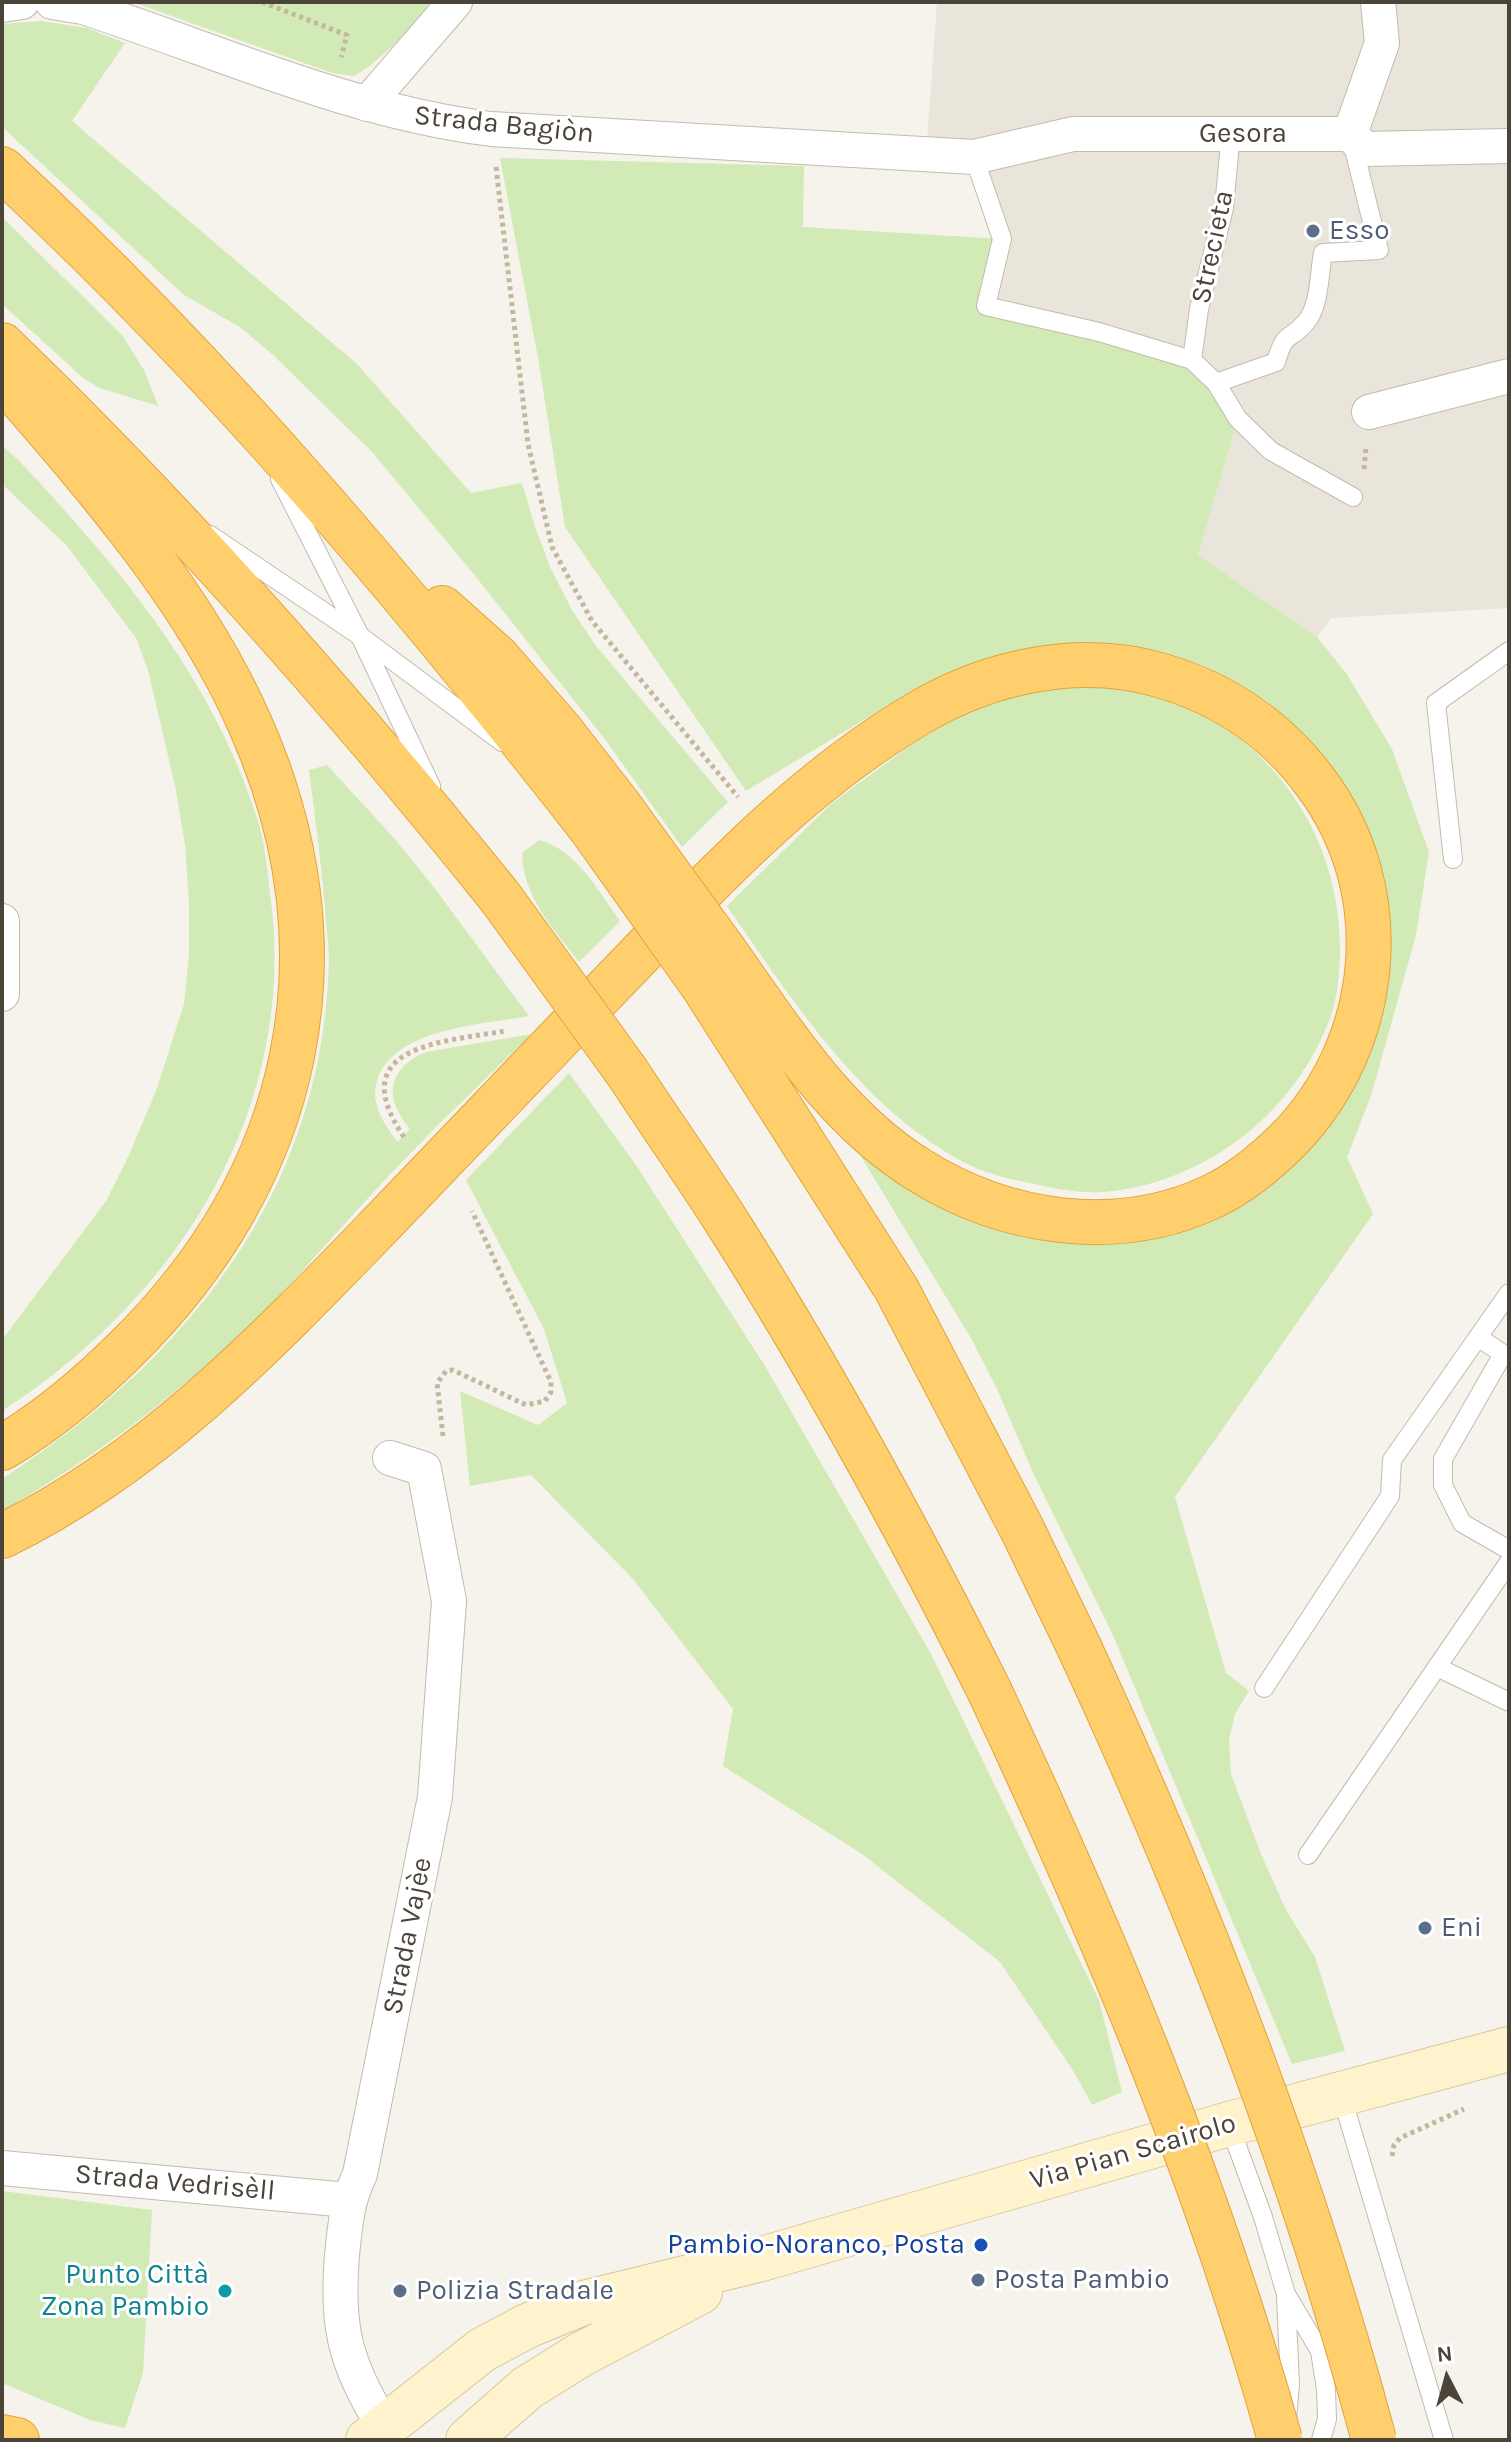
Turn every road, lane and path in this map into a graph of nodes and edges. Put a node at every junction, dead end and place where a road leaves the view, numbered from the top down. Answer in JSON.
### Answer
{"nodes":[{"id":1,"x":22,"y":2,"type":"edge"},
{"id":2,"x":52,"y":2,"type":"edge"},
{"id":3,"x":262,"y":2,"type":"edge"},
{"id":4,"x":455,"y":2,"type":"edge"},
{"id":5,"x":1378,"y":2,"type":"edge"},
{"id":6,"x":2,"y":5,"type":"edge"},
{"id":7,"x":347,"y":35,"type":"dead end"},
{"id":8,"x":367,"y":104,"type":"junction"},
{"id":9,"x":491,"y":129,"type":"junction"},
{"id":10,"x":1231,"y":133,"type":"junction"},
{"id":11,"x":1350,"y":134,"type":"junction"},
{"id":12,"x":1509,"y":146,"type":"edge"},
{"id":13,"x":974,"y":157,"type":"junction"},
{"id":14,"x":2,"y":169,"type":"edge"},
{"id":15,"x":2,"y":345,"type":"edge"},
{"id":16,"x":1192,"y":360,"type":"junction"},
{"id":17,"x":1509,"y":376,"type":"edge"},
{"id":18,"x":2,"y":377,"type":"edge"},
{"id":19,"x":1216,"y":383,"type":"junction"},
{"id":20,"x":215,"y":384,"type":"junction"},
{"id":21,"x":1369,"y":412,"type":"joint"},
{"id":22,"x":120,"y":463,"type":"junction"},
{"id":23,"x":1353,"y":497,"type":"joint"},
{"id":24,"x":360,"y":636,"type":"junction"},
{"id":25,"x":1509,"y":651,"type":"edge"},
{"id":26,"x":741,"y":801,"type":"dead end"},
{"id":27,"x":595,"y":813,"type":"junction"},
{"id":28,"x":1453,"y":859,"type":"dead end"},
{"id":29,"x":493,"y":889,"type":"junction"},
{"id":30,"x":2,"y":921,"type":"edge"},
{"id":31,"x":2,"y":944,"type":"edge"},
{"id":32,"x":715,"y":970,"type":"junction"},
{"id":33,"x":2,"y":994,"type":"edge"},
{"id":34,"x":515,"y":1029,"type":"dead end"},
{"id":35,"x":404,"y":1137,"type":"dead end"},
{"id":36,"x":472,"y":1211,"type":"dead end"},
{"id":37,"x":1509,"y":1293,"type":"edge"},
{"id":38,"x":1478,"y":1337,"type":"junction"},
{"id":39,"x":2,"y":1448,"type":"edge"},
{"id":40,"x":390,"y":1458,"type":"dead end"},
{"id":41,"x":424,"y":1469,"type":"junction"},
{"id":42,"x":2,"y":1536,"type":"edge"},
{"id":43,"x":1509,"y":1550,"type":"edge"},
{"id":44,"x":1509,"y":1562,"type":"edge"},
{"id":45,"x":1437,"y":1667,"type":"junction"},
{"id":46,"x":1264,"y":1688,"type":"dead end"},
{"id":47,"x":1509,"y":1702,"type":"edge"},
{"id":48,"x":1308,"y":1855,"type":"dead end"},
{"id":49,"x":1509,"y":2049,"type":"edge"},
{"id":50,"x":1341,"y":2094,"type":"junction"},
{"id":51,"x":1468,"y":2107,"type":"dead end"},
{"id":52,"x":1229,"y":2124,"type":"junction"},
{"id":53,"x":1391,"y":2164,"type":"dead end"},
{"id":54,"x":2,"y":2168,"type":"edge"},
{"id":55,"x":348,"y":2200,"type":"junction"},
{"id":56,"x":758,"y":2260,"type":"junction"},
{"id":57,"x":1286,"y":2294,"type":"junction"},
{"id":58,"x":376,"y":2434,"type":"edge"},
{"id":59,"x":2,"y":2437,"type":"edge"},
{"id":60,"x":17,"y":2440,"type":"edge"},
{"id":61,"x":468,"y":2440,"type":"edge"},
{"id":62,"x":1280,"y":2440,"type":"edge"},
{"id":63,"x":1321,"y":2440,"type":"edge"},
{"id":64,"x":1374,"y":2440,"type":"edge"},
{"id":65,"x":1444,"y":2440,"type":"edge"}],
"edges":[{"from":1,"to":6,"type":"street"},
{"from":2,"to":8,"type":"street","name":"Strada Bagiòn"},
{"from":3,"to":7,"type":"path"},
{"from":4,"to":8,"type":"street"},
{"from":5,"to":11,"type":"street"},
{"from":8,"to":9,"type":"street","name":"Strada Bagiòn"},
{"from":9,"to":13,"type":"street","name":"Strada Bagiòn"},
{"from":9,"to":26,"type":"path"},
{"from":10,"to":11,"type":"street","name":"Gesora"},
{"from":10,"to":13,"type":"street","name":"Gesora"},
{"from":10,"to":16,"type":"lane","name":"Strecieta"},
{"from":11,"to":12,"type":"street","name":"Gesora"},
{"from":11,"to":19,"type":"lane"},
{"from":13,"to":16,"type":"lane"},
{"from":14,"to":20,"type":"highway"},
{"from":15,"to":22,"type":"highway"},
{"from":16,"to":19,"type":"lane"},
{"from":17,"to":21,"type":"street"},
{"from":18,"to":39,"type":"highway"},
{"from":19,"to":23,"type":"lane"},
{"from":20,"to":24,"type":"lane"},
{"from":20,"to":27,"type":"highway"},
{"from":21,"to":23,"type":"path"},
{"from":22,"to":24,"type":"lane"},
{"from":22,"to":29,"type":"highway"},
{"from":24,"to":27,"type":"lane"},
{"from":24,"to":29,"type":"lane"},
{"from":25,"to":28,"type":"lane"},
{"from":27,"to":32,"type":"highway","bridge":true},
{"from":29,"to":62,"type":"highway","bridge":true},
{"from":30,"to":31,"type":"street"},
{"from":31,"to":33,"type":"street"},
{"from":32,"to":42,"type":"highway"},
{"from":32,"to":64,"type":"highway","bridge":true},
{"from":34,"to":35,"type":"path"},
{"from":36,"to":41,"type":"path"},
{"from":37,"to":38,"type":"lane"},
{"from":38,"to":43,"type":"lane"},
{"from":38,"to":46,"type":"lane"},
{"from":40,"to":41,"type":"street"},
{"from":41,"to":55,"type":"street","name":"Strada Vajèe"},
{"from":44,"to":45,"type":"lane"},
{"from":45,"to":47,"type":"lane"},
{"from":45,"to":48,"type":"lane"},
{"from":49,"to":50,"type":"main road","name":"Via Pian Scairolo"},
{"from":50,"to":52,"type":"main road","name":"Via Pian Scairolo"},
{"from":50,"to":65,"type":"lane"},
{"from":51,"to":53,"type":"path"},
{"from":52,"to":56,"type":"main road","name":"Via Pian Scairolo"},
{"from":52,"to":57,"type":"lane"},
{"from":54,"to":55,"type":"street","name":"Strada Vedrisèll"},
{"from":55,"to":58,"type":"street","name":"Strada Vajèe"},
{"from":56,"to":58,"type":"main road","name":"Via Pian Scairolo"},
{"from":56,"to":61,"type":"main road","name":"Via Pian Scairolo"},
{"from":57,"to":62,"type":"lane"},
{"from":57,"to":63,"type":"lane"},
{"from":59,"to":60,"type":"highway"}]}
